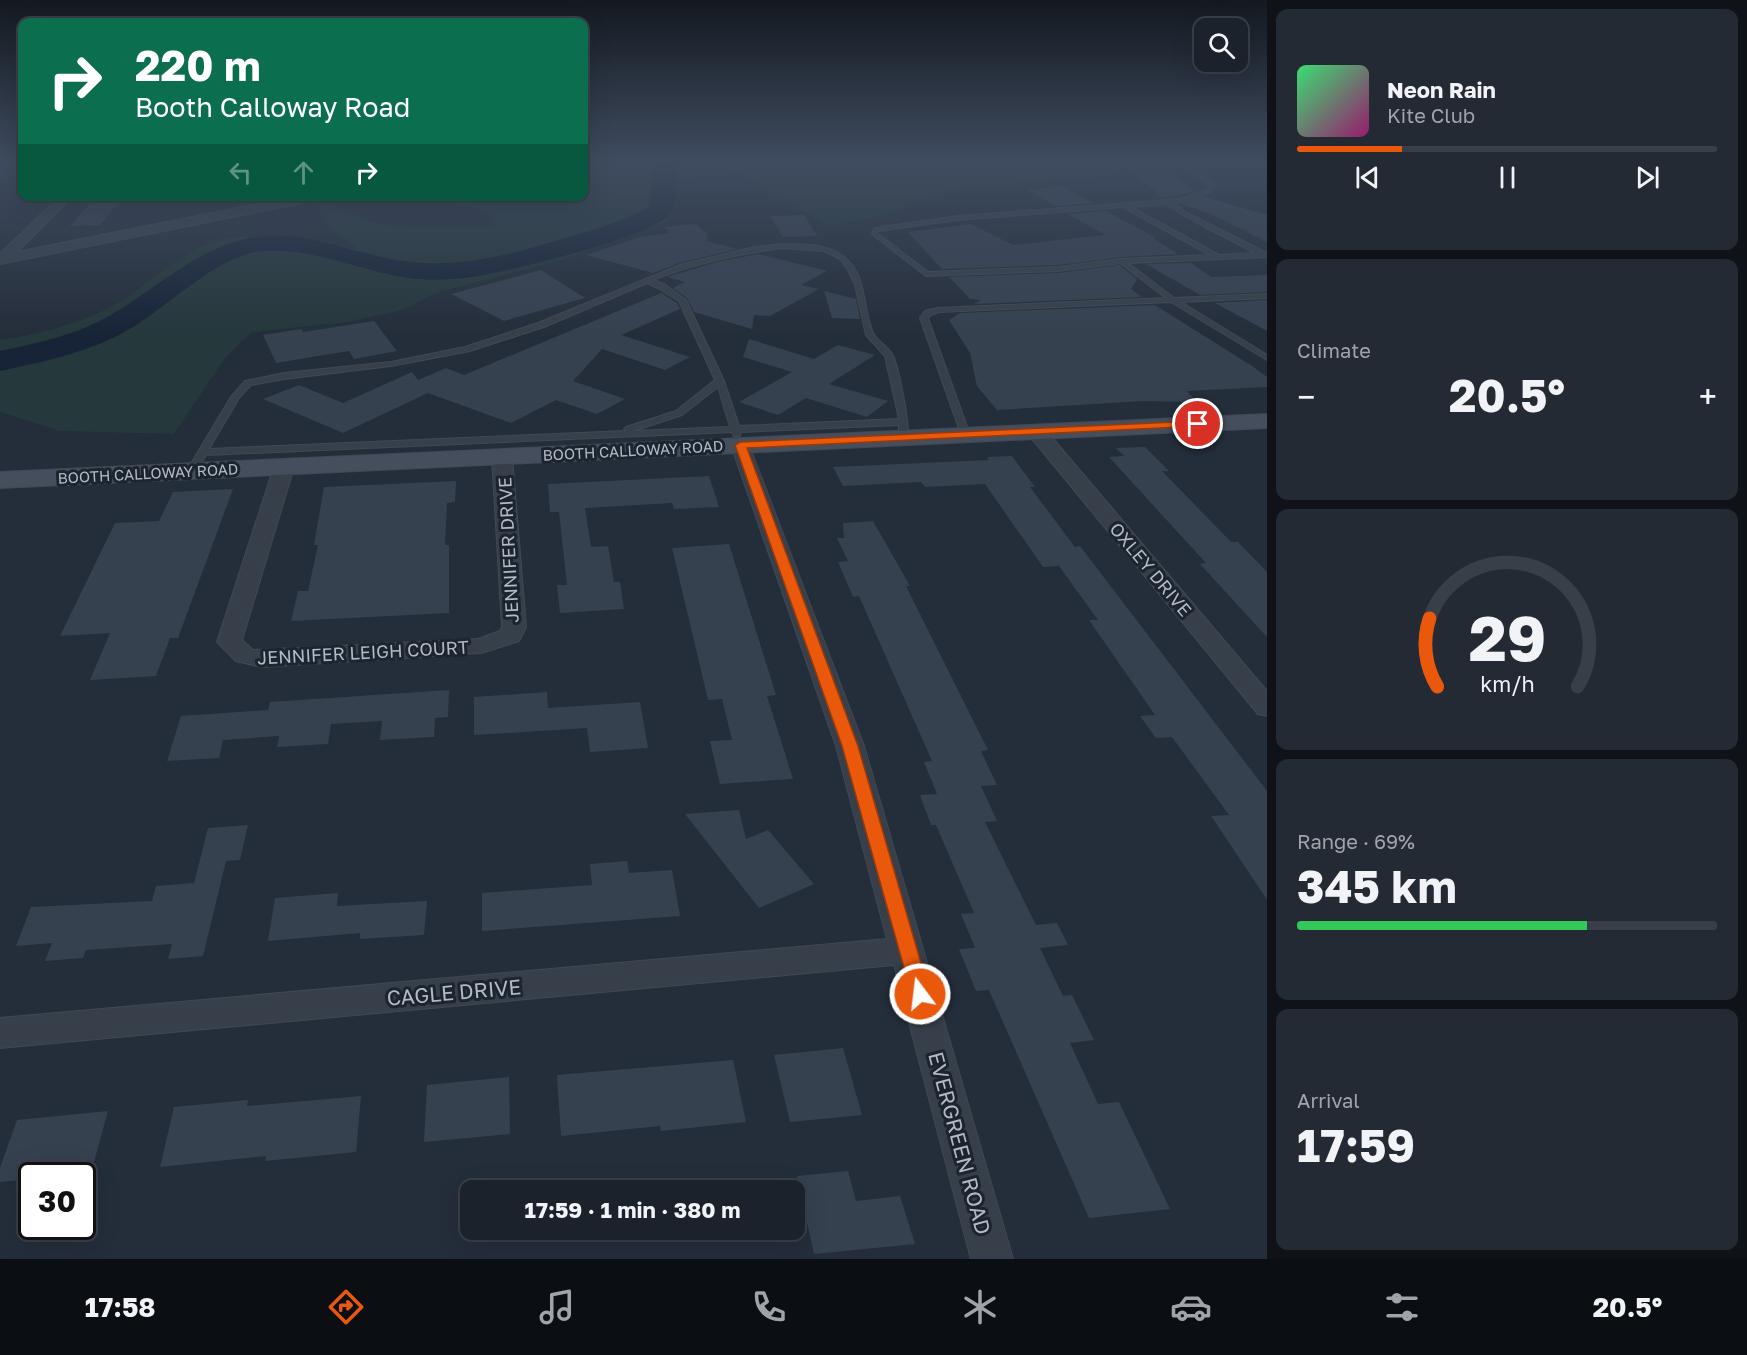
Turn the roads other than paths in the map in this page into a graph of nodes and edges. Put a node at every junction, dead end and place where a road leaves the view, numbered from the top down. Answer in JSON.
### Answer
{"nodes":[{"id":1,"x":44,"y":219,"type":"edge"},
{"id":2,"x":202,"y":219,"type":"edge"},
{"id":3,"x":954,"y":219,"type":"edge"},
{"id":4,"x":1148,"y":219,"type":"edge"},
{"id":5,"x":1194,"y":219,"type":"edge"},
{"id":6,"x":1266,"y":255,"type":"edge"},
{"id":7,"x":1219,"y":257,"type":"junction"},
{"id":8,"x":1,"y":260,"type":"edge"},
{"id":9,"x":1121,"y":261,"type":"junction"},
{"id":10,"x":646,"y":279,"type":"junction"},
{"id":11,"x":1267,"y":296,"type":"edge"},
{"id":12,"x":1174,"y":301,"type":"junction"},
{"id":13,"x":1267,"y":358,"type":"edge"},
{"id":14,"x":720,"y":381,"type":"junction"},
{"id":15,"x":1267,"y":421,"type":"edge"},
{"id":16,"x":904,"y":429,"type":"junction"},
{"id":17,"x":1036,"y":431,"type":"junction"},
{"id":18,"x":614,"y":434,"type":"junction"},
{"id":19,"x":966,"y":435,"type":"junction"},
{"id":20,"x":738,"y":436,"type":"junction"},
{"id":21,"x":502,"y":457,"type":"junction"},
{"id":22,"x":197,"y":461,"type":"junction"},
{"id":23,"x":284,"y":467,"type":"junction"},
{"id":24,"x":0,"y":480,"type":"edge"},
{"id":25,"x":505,"y":640,"type":"joint"},
{"id":26,"x":1267,"y":708,"type":"edge"},
{"id":27,"x":908,"y":950,"type":"junction"},
{"id":28,"x":0,"y":1033,"type":"edge"},
{"id":29,"x":992,"y":1259,"type":"edge"}],
"edges":[{"from":1,"to":8,"type":"street"},
{"from":2,"to":8,"type":"street"},
{"from":3,"to":9,"type":"lane"},
{"from":4,"to":7,"type":"lane"},
{"from":5,"to":6,"type":"lane"},
{"from":6,"to":7,"type":"lane"},
{"from":7,"to":9,"type":"lane"},
{"from":9,"to":12,"type":"lane"},
{"from":10,"to":14,"type":"lane"},
{"from":10,"to":16,"type":"lane"},
{"from":10,"to":22,"type":"lane"},
{"from":11,"to":12,"type":"lane"},
{"from":12,"to":13,"type":"lane"},
{"from":12,"to":19,"type":"lane"},
{"from":14,"to":18,"type":"lane"},
{"from":14,"to":20,"type":"lane"},
{"from":15,"to":17,"type":"street","name":"BOOTH CALLOWAY ROAD"},
{"from":16,"to":19,"type":"street","name":"BOOTH CALLOWAY ROAD"},
{"from":16,"to":20,"type":"street","name":"BOOTH CALLOWAY ROAD"},
{"from":17,"to":19,"type":"street","name":"BOOTH CALLOWAY ROAD"},
{"from":17,"to":26,"type":"street","name":"OXLEY DRIVE"},
{"from":18,"to":20,"type":"lane"},
{"from":18,"to":22,"type":"lane"},
{"from":20,"to":21,"type":"street","name":"BOOTH CALLOWAY ROAD"},
{"from":20,"to":27,"type":"street","name":"EVERGREEN ROAD"},
{"from":21,"to":23,"type":"street","name":"BOOTH CALLOWAY ROAD"},
{"from":21,"to":25,"type":"street","name":"JENNIFER DRIVE"},
{"from":22,"to":23,"type":"street","name":"BOOTH CALLOWAY ROAD"},
{"from":22,"to":24,"type":"street","name":"BOOTH CALLOWAY ROAD"},
{"from":23,"to":25,"type":"street","name":"JENNIFER LEIGH COURT"},
{"from":27,"to":28,"type":"street","name":"CAGLE DRIVE"},
{"from":27,"to":29,"type":"street","name":"EVERGREEN ROAD"}]}
